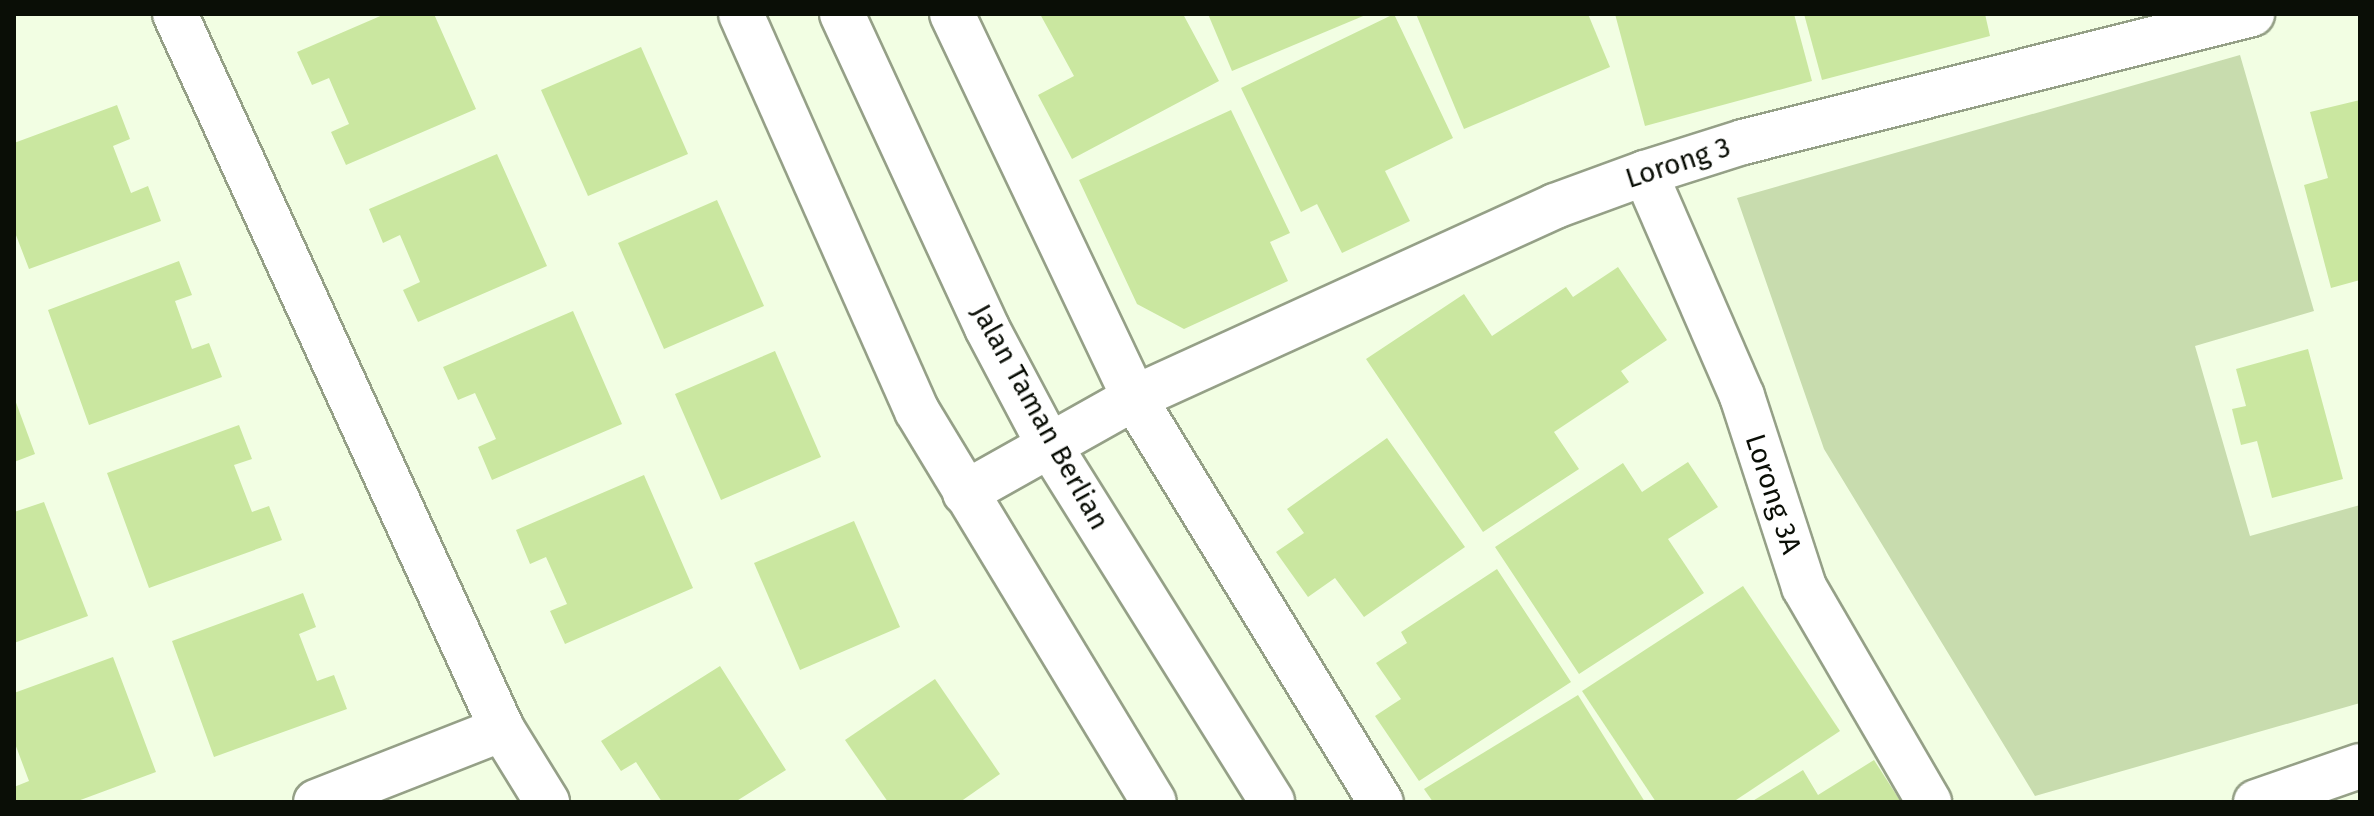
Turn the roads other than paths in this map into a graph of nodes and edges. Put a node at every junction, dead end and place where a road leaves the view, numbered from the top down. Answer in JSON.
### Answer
{"nodes":[{"id":1,"x":175,"y":14,"type":"edge"},
{"id":2,"x":741,"y":14,"type":"edge"},
{"id":3,"x":842,"y":14,"type":"edge"},
{"id":4,"x":952,"y":14,"type":"edge"},
{"id":5,"x":2252,"y":14,"type":"edge"},
{"id":6,"x":1645,"y":173,"type":"junction"},
{"id":7,"x":1134,"y":398,"type":"junction"},
{"id":8,"x":1048,"y":443,"type":"junction"},
{"id":9,"x":965,"y":493,"type":"junction"},
{"id":10,"x":502,"y":729,"type":"junction"},
{"id":11,"x":2360,"y":766,"type":"edge"},
{"id":12,"x":316,"y":802,"type":"edge"},
{"id":13,"x":547,"y":802,"type":"edge"},
{"id":14,"x":1154,"y":802,"type":"edge"},
{"id":15,"x":1272,"y":802,"type":"edge"},
{"id":16,"x":1381,"y":802,"type":"edge"},
{"id":17,"x":1929,"y":802,"type":"edge"},
{"id":18,"x":2256,"y":802,"type":"edge"}],
"edges":[{"from":1,"to":10,"type":"street"},
{"from":2,"to":9,"type":"street"},
{"from":3,"to":8,"type":"street","name":"Jalan Taman Berlian"},
{"from":4,"to":7,"type":"street"},
{"from":5,"to":6,"type":"street","name":"Lorong 3"},
{"from":6,"to":7,"type":"street","name":"Lorong 3"},
{"from":6,"to":17,"type":"street","name":"Lorong 3A"},
{"from":7,"to":8,"type":"street","name":"Lorong 3"},
{"from":7,"to":16,"type":"street"},
{"from":8,"to":9,"type":"street","name":"Lorong 3"},
{"from":8,"to":15,"type":"street","name":"Jalan Taman Berlian"},
{"from":9,"to":14,"type":"street"},
{"from":10,"to":12,"type":"street"},
{"from":10,"to":13,"type":"street"},
{"from":11,"to":18,"type":"street"}]}
